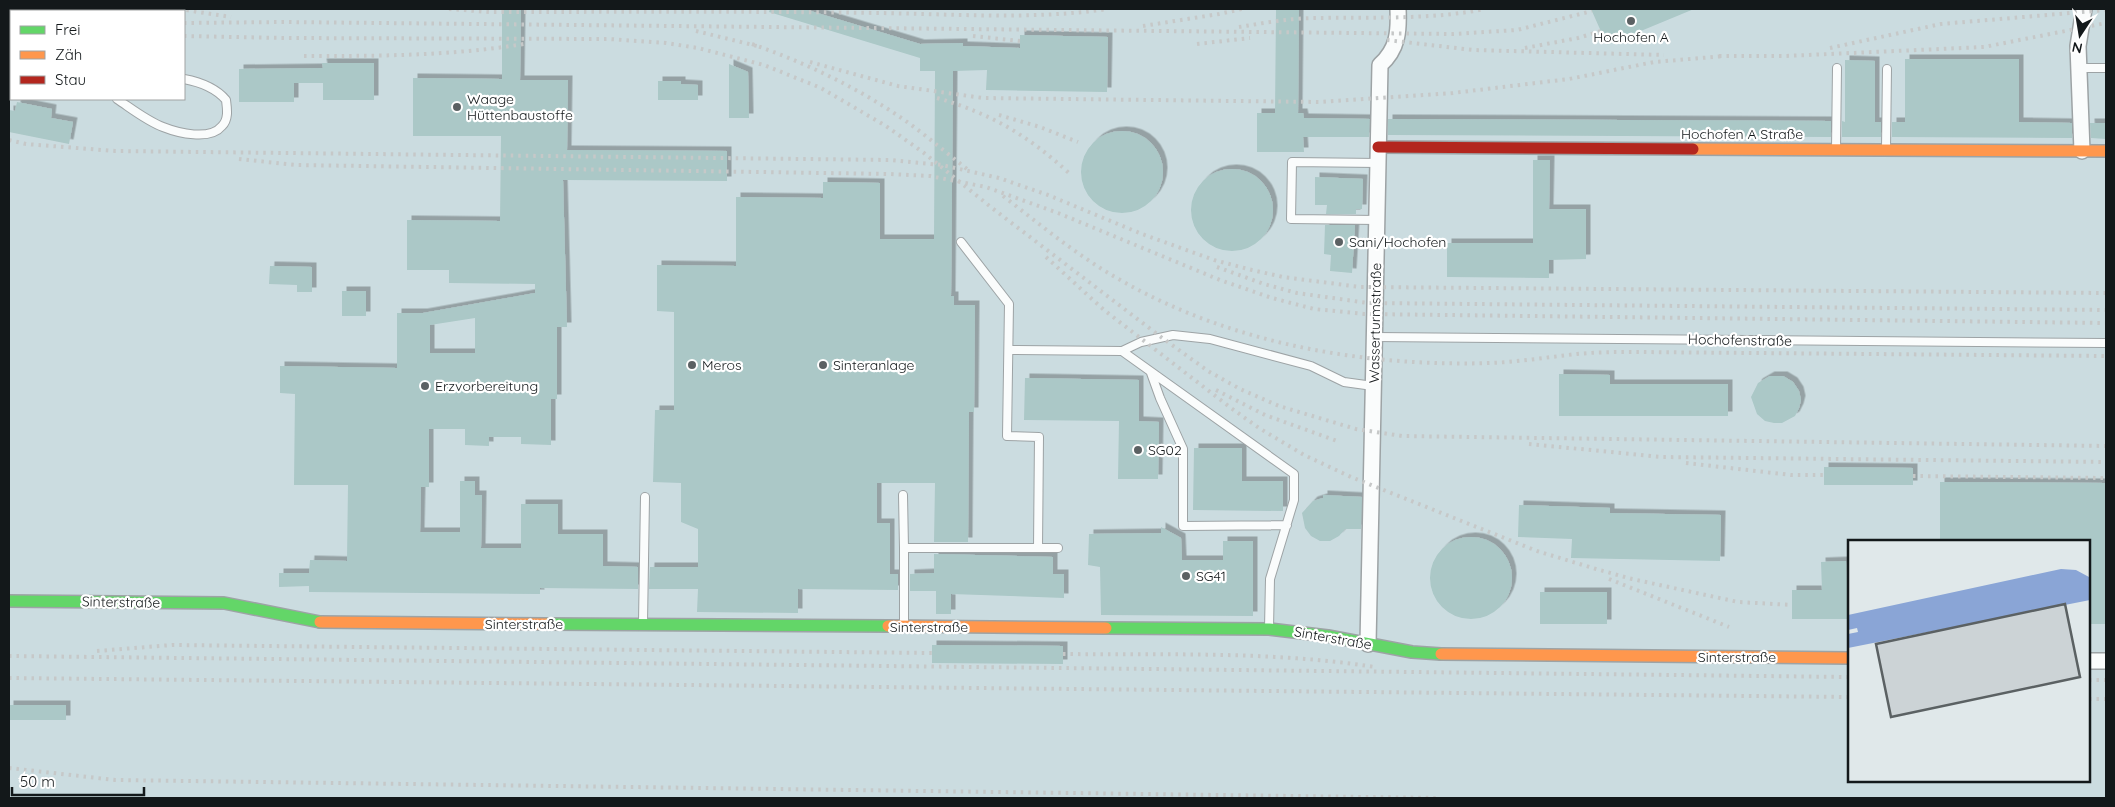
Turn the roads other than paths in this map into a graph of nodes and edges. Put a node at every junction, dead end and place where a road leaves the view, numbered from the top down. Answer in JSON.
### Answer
{"nodes":[{"id":1,"x":1398,"y":9,"type":"edge"},
{"id":2,"x":2084,"y":9,"type":"edge"},
{"id":3,"x":1837,"y":68,"type":"dead end"},
{"id":4,"x":2078,"y":68,"type":"junction"},
{"id":5,"x":2106,"y":68,"type":"edge"},
{"id":6,"x":1887,"y":69,"type":"dead end"},
{"id":7,"x":185,"y":80,"type":"edge"},
{"id":8,"x":119,"y":100,"type":"edge"},
{"id":9,"x":1378,"y":147,"type":"junction"},
{"id":10,"x":1836,"y":149,"type":"junction"},
{"id":11,"x":1886,"y":150,"type":"junction"},
{"id":12,"x":2082,"y":151,"type":"junction"},
{"id":13,"x":2106,"y":151,"type":"edge"},
{"id":14,"x":1378,"y":163,"type":"junction"},
{"id":15,"x":1377,"y":220,"type":"junction"},
{"id":16,"x":961,"y":242,"type":"dead end"},
{"id":17,"x":1374,"y":337,"type":"junction"},
{"id":18,"x":2106,"y":343,"type":"edge"},
{"id":19,"x":1008,"y":350,"type":"junction"},
{"id":20,"x":1122,"y":351,"type":"junction"},
{"id":21,"x":1152,"y":373,"type":"junction"},
{"id":22,"x":1373,"y":386,"type":"junction"},
{"id":23,"x":903,"y":495,"type":"dead end"},
{"id":24,"x":645,"y":497,"type":"dead end"},
{"id":25,"x":1287,"y":525,"type":"junction"},
{"id":26,"x":904,"y":548,"type":"junction"},
{"id":27,"x":1038,"y":548,"type":"junction"},
{"id":28,"x":1058,"y":548,"type":"dead end"},
{"id":29,"x":9,"y":601,"type":"edge"},
{"id":30,"x":643,"y":624,"type":"junction"},
{"id":31,"x":904,"y":627,"type":"junction"},
{"id":32,"x":1269,"y":629,"type":"junction"},
{"id":33,"x":1368,"y":644,"type":"junction"},
{"id":34,"x":1848,"y":658,"type":"edge"},
{"id":35,"x":2090,"y":660,"type":"edge"},
{"id":36,"x":2106,"y":661,"type":"edge"}],
"edges":[{"from":1,"to":9,"type":"street","name":"Wasserturmstraße"},
{"from":2,"to":4,"type":"street"},
{"from":3,"to":10,"type":"lane"},
{"from":4,"to":5,"type":"lane"},
{"from":4,"to":12,"type":"street"},
{"from":6,"to":11,"type":"lane"},
{"from":7,"to":8,"type":"lane"},
{"from":9,"to":10,"type":"street","name":"Hochofen A Straße"},
{"from":9,"to":14,"type":"street","name":"Wasserturmstraße"},
{"from":10,"to":11,"type":"street","name":"Hochofen A Straße"},
{"from":11,"to":12,"type":"street","name":"Hochofen A Straße"},
{"from":12,"to":13,"type":"street","name":"Hochofen A Straße"},
{"from":14,"to":15,"type":"street","name":"Wasserturmstraße"},
{"from":14,"to":15,"type":"lane"},
{"from":15,"to":17,"type":"street","name":"Wasserturmstraße"},
{"from":16,"to":19,"type":"lane"},
{"from":17,"to":18,"type":"lane","name":"Hochofenstraße"},
{"from":17,"to":22,"type":"street","name":"Wasserturmstraße"},
{"from":19,"to":20,"type":"lane"},
{"from":19,"to":27,"type":"lane"},
{"from":20,"to":21,"type":"lane"},
{"from":20,"to":22,"type":"lane"},
{"from":21,"to":25,"type":"lane"},
{"from":21,"to":25,"type":"lane"},
{"from":22,"to":33,"type":"street","name":"Wasserturmstraße"},
{"from":23,"to":26,"type":"lane"},
{"from":24,"to":30,"type":"lane"},
{"from":25,"to":32,"type":"lane"},
{"from":26,"to":27,"type":"lane"},
{"from":26,"to":31,"type":"lane"},
{"from":27,"to":28,"type":"lane"},
{"from":29,"to":30,"type":"street","name":"Sinterstraße"},
{"from":30,"to":31,"type":"street","name":"Sinterstraße"},
{"from":31,"to":32,"type":"street","name":"Sinterstraße"},
{"from":32,"to":33,"type":"street","name":"Sinterstraße"},
{"from":33,"to":34,"type":"street","name":"Sinterstraße"},
{"from":35,"to":36,"type":"street"}]}
